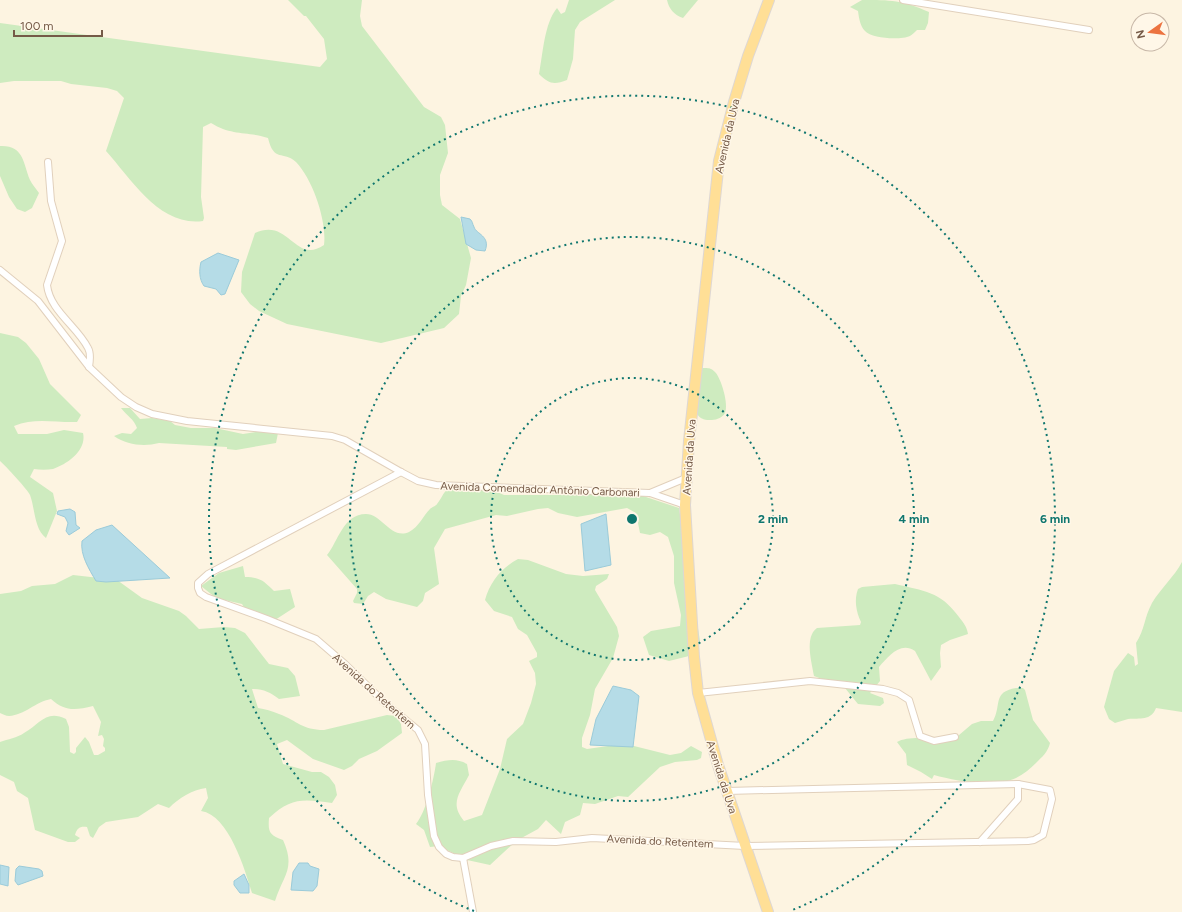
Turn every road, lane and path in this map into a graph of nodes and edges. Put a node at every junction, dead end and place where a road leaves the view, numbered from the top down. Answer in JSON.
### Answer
{"nodes":[{"id":1,"x":769,"y":0,"type":"edge"},
{"id":2,"x":903,"y":0,"type":"edge"},
{"id":3,"x":1089,"y":30,"type":"dead end"},
{"id":4,"x":48,"y":162,"type":"dead end"},
{"id":5,"x":0,"y":270,"type":"edge"},
{"id":6,"x":89,"y":366,"type":"junction"},
{"id":7,"x":401,"y":472,"type":"junction"},
{"id":8,"x":686,"y":478,"type":"junction"},
{"id":9,"x":650,"y":493,"type":"junction"},
{"id":10,"x":685,"y":505,"type":"junction"},
{"id":11,"x":698,"y":693,"type":"junction"},
{"id":12,"x":955,"y":738,"type":"dead end"},
{"id":13,"x":1018,"y":784,"type":"junction"},
{"id":14,"x":726,"y":791,"type":"junction"},
{"id":15,"x":980,"y":842,"type":"junction"},
{"id":16,"x":745,"y":846,"type":"junction"},
{"id":17,"x":463,"y":858,"type":"junction"},
{"id":18,"x":473,"y":912,"type":"edge"},
{"id":19,"x":768,"y":912,"type":"edge"}],
"edges":[{"from":1,"to":8,"type":"main road","name":"Avenida da Uva"},
{"from":2,"to":3,"type":"street"},
{"from":4,"to":6,"type":"street"},
{"from":5,"to":6,"type":"street","name":"Avenida Comendador Antônio Carbonari"},
{"from":6,"to":7,"type":"street","name":"Avenida Comendador Antônio Carbonari"},
{"from":7,"to":9,"type":"street","name":"Avenida Comendador Antônio Carbonari"},
{"from":7,"to":17,"type":"street","name":"Avenida do Retentem"},
{"from":8,"to":9,"type":"street","name":"Avenida Comendador Antônio Carbonari"},
{"from":8,"to":10,"type":"main road","name":"Avenida da Uva"},
{"from":9,"to":10,"type":"street","name":"Avenida Comendador Antônio Carbonari"},
{"from":10,"to":11,"type":"main road","name":"Avenida da Uva"},
{"from":11,"to":12,"type":"street"},
{"from":11,"to":14,"type":"main road","name":"Avenida da Uva"},
{"from":13,"to":14,"type":"street"},
{"from":13,"to":15,"type":"street"},
{"from":13,"to":15,"type":"street","name":"Avenida do Retentem"},
{"from":14,"to":16,"type":"main road","name":"Avenida da Uva"},
{"from":15,"to":16,"type":"street","name":"Avenida do Retentem"},
{"from":16,"to":17,"type":"street","name":"Avenida do Retentem"},
{"from":16,"to":19,"type":"main road","name":"Avenida da Uva"},
{"from":17,"to":18,"type":"street"}]}
